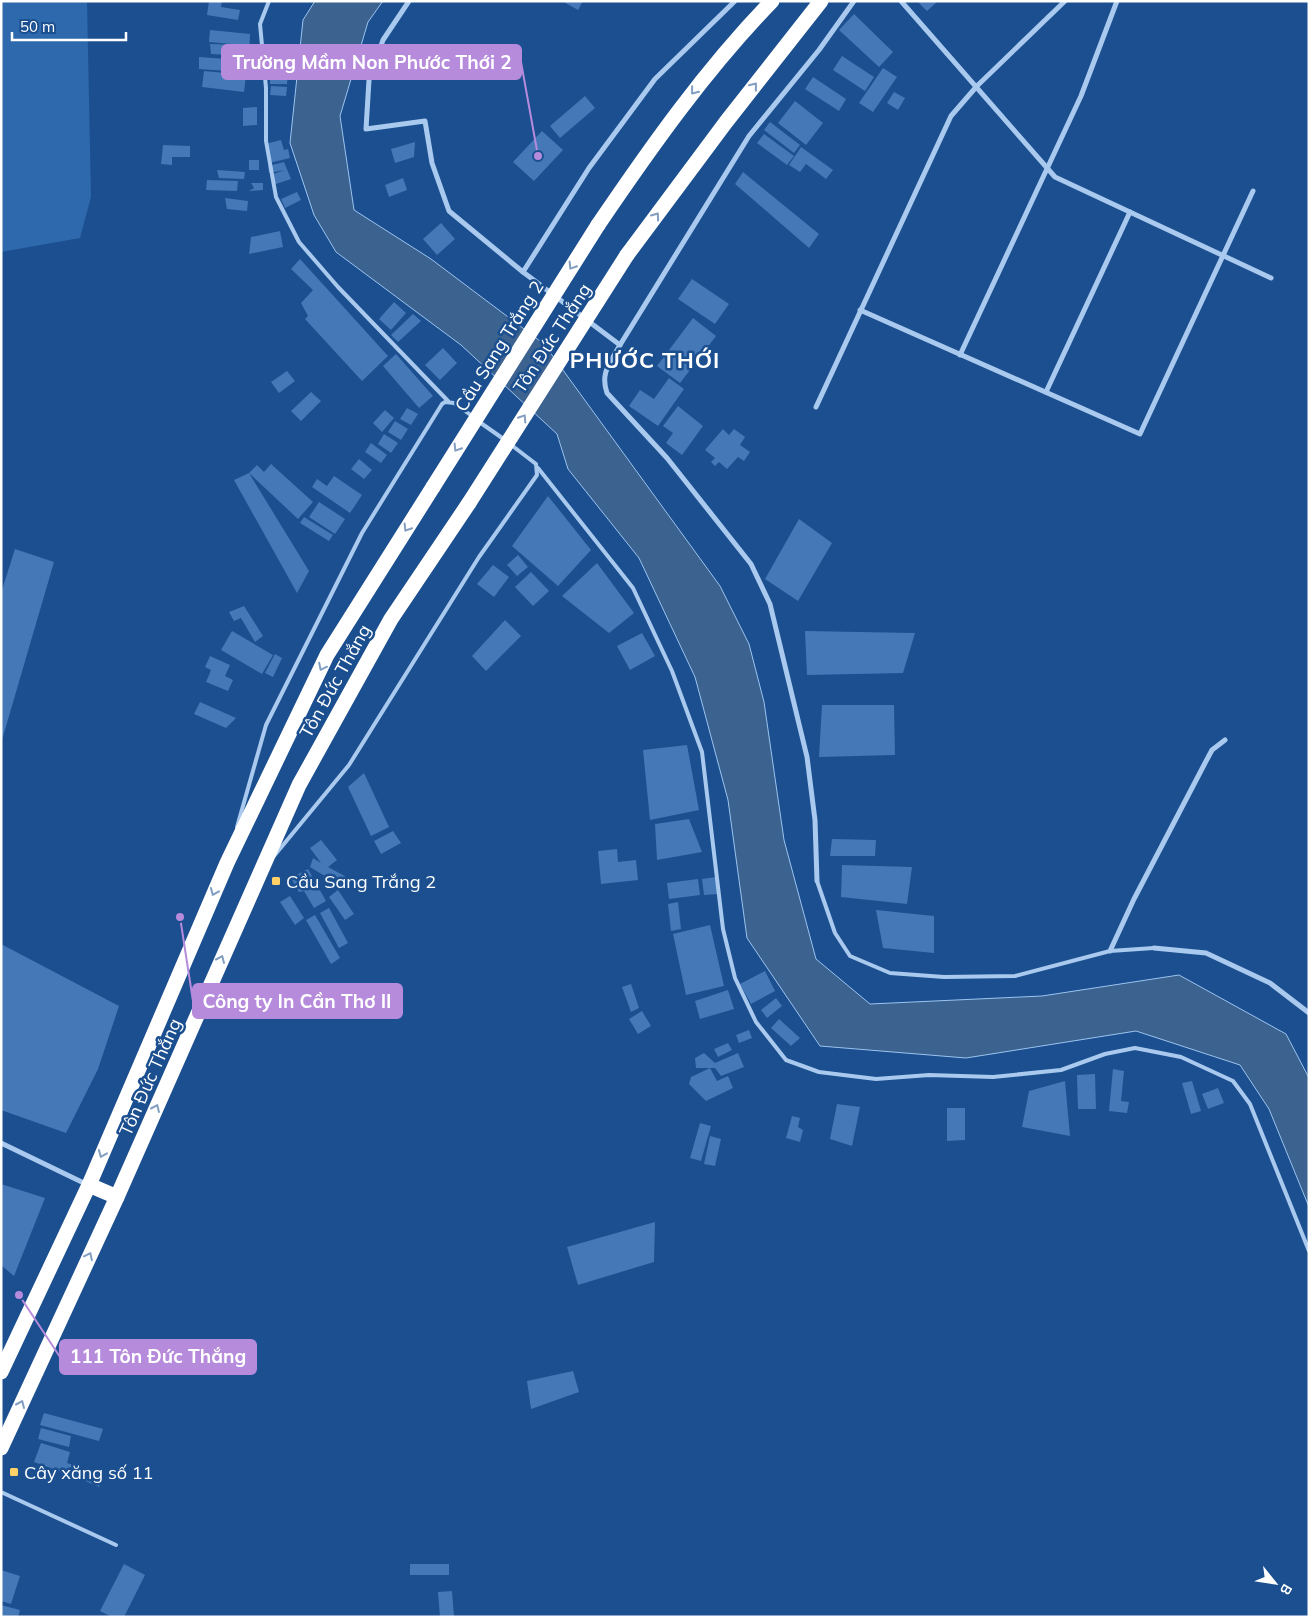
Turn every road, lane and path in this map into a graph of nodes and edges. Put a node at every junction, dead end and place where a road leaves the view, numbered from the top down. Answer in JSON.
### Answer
{"nodes":[{"id":1,"x":269,"y":1,"type":"edge"},
{"id":2,"x":409,"y":1,"type":"edge"},
{"id":3,"x":735,"y":1,"type":"edge"},
{"id":4,"x":772,"y":1,"type":"edge"},
{"id":5,"x":821,"y":1,"type":"edge"},
{"id":6,"x":854,"y":1,"type":"edge"},
{"id":7,"x":900,"y":1,"type":"edge"},
{"id":8,"x":1065,"y":1,"type":"edge"},
{"id":9,"x":1116,"y":1,"type":"edge"},
{"id":10,"x":977,"y":86,"type":"junction"},
{"id":11,"x":1047,"y":170,"type":"junction"},
{"id":12,"x":1253,"y":191,"type":"dead end"},
{"id":13,"x":1130,"y":212,"type":"junction"},
{"id":14,"x":1223,"y":254,"type":"junction"},
{"id":15,"x":523,"y":272,"type":"junction"},
{"id":16,"x":1271,"y":278,"type":"dead end"},
{"id":17,"x":860,"y":310,"type":"junction"},
{"id":18,"x":620,"y":345,"type":"junction"},
{"id":19,"x":960,"y":355,"type":"junction"},
{"id":20,"x":1046,"y":392,"type":"junction"},
{"id":21,"x":448,"y":401,"type":"junction"},
{"id":22,"x":816,"y":407,"type":"dead end"},
{"id":23,"x":538,"y":468,"type":"junction"},
{"id":24,"x":433,"y":487,"type":"joint"},
{"id":25,"x":1225,"y":740,"type":"dead end"},
{"id":26,"x":227,"y":863,"type":"junction"},
{"id":27,"x":257,"y":878,"type":"junction"},
{"id":28,"x":817,"y":882,"type":"joint"},
{"id":29,"x":1154,"y":948,"type":"joint"},
{"id":30,"x":1110,"y":951,"type":"junction"},
{"id":31,"x":1309,"y":1013,"type":"edge"},
{"id":32,"x":1,"y":1142,"type":"edge"},
{"id":33,"x":89,"y":1185,"type":"junction"},
{"id":34,"x":117,"y":1197,"type":"junction"},
{"id":35,"x":1309,"y":1251,"type":"edge"},
{"id":36,"x":1,"y":1371,"type":"edge"},
{"id":37,"x":1,"y":1448,"type":"edge"},
{"id":38,"x":1,"y":1492,"type":"edge"},
{"id":39,"x":116,"y":1545,"type":"dead end"}],
"edges":[{"from":1,"to":21,"type":"lane"},
{"from":2,"to":15,"type":"street"},
{"from":3,"to":15,"type":"street"},
{"from":4,"to":24,"type":"highway","name":"Cầu Sang Trắng 2","one_way":true,"bridge":true},
{"from":27,"to":5,"type":"highway","name":"Tôn Đức Thắng","one_way":true,"bridge":true},
{"from":6,"to":18,"type":"street"},
{"from":7,"to":10,"type":"street"},
{"from":8,"to":10,"type":"street"},
{"from":9,"to":11,"type":"street"},
{"from":10,"to":11,"type":"street"},
{"from":10,"to":17,"type":"street"},
{"from":11,"to":13,"type":"street"},
{"from":11,"to":19,"type":"street"},
{"from":12,"to":14,"type":"street"},
{"from":13,"to":14,"type":"street"},
{"from":13,"to":20,"type":"street"},
{"from":14,"to":16,"type":"street"},
{"from":14,"to":20,"type":"street"},
{"from":15,"to":18,"type":"street"},
{"from":17,"to":19,"type":"street"},
{"from":17,"to":22,"type":"street"},
{"from":18,"to":28,"type":"street"},
{"from":19,"to":20,"type":"street"},
{"from":21,"to":23,"type":"lane"},
{"from":21,"to":26,"type":"lane"},
{"from":23,"to":27,"type":"lane"},
{"from":23,"to":35,"type":"lane"},
{"from":24,"to":26,"type":"highway","name":"Tôn Đức Thắng","one_way":true},
{"from":25,"to":30,"type":"street"},
{"from":26,"to":33,"type":"highway","name":"Tôn Đức Thắng","one_way":true},
{"from":34,"to":27,"type":"highway","name":"Tôn Đức Thắng","one_way":true},
{"from":28,"to":30,"type":"lane"},
{"from":29,"to":30,"type":"lane"},
{"from":29,"to":31,"type":"street"},
{"from":32,"to":33,"type":"street"},
{"from":33,"to":34,"type":"highway"},
{"from":33,"to":36,"type":"highway","name":"Tôn Đức Thắng"},
{"from":37,"to":34,"type":"highway","name":"Tôn Đức Thắng","one_way":true},
{"from":38,"to":39,"type":"lane"}]}
